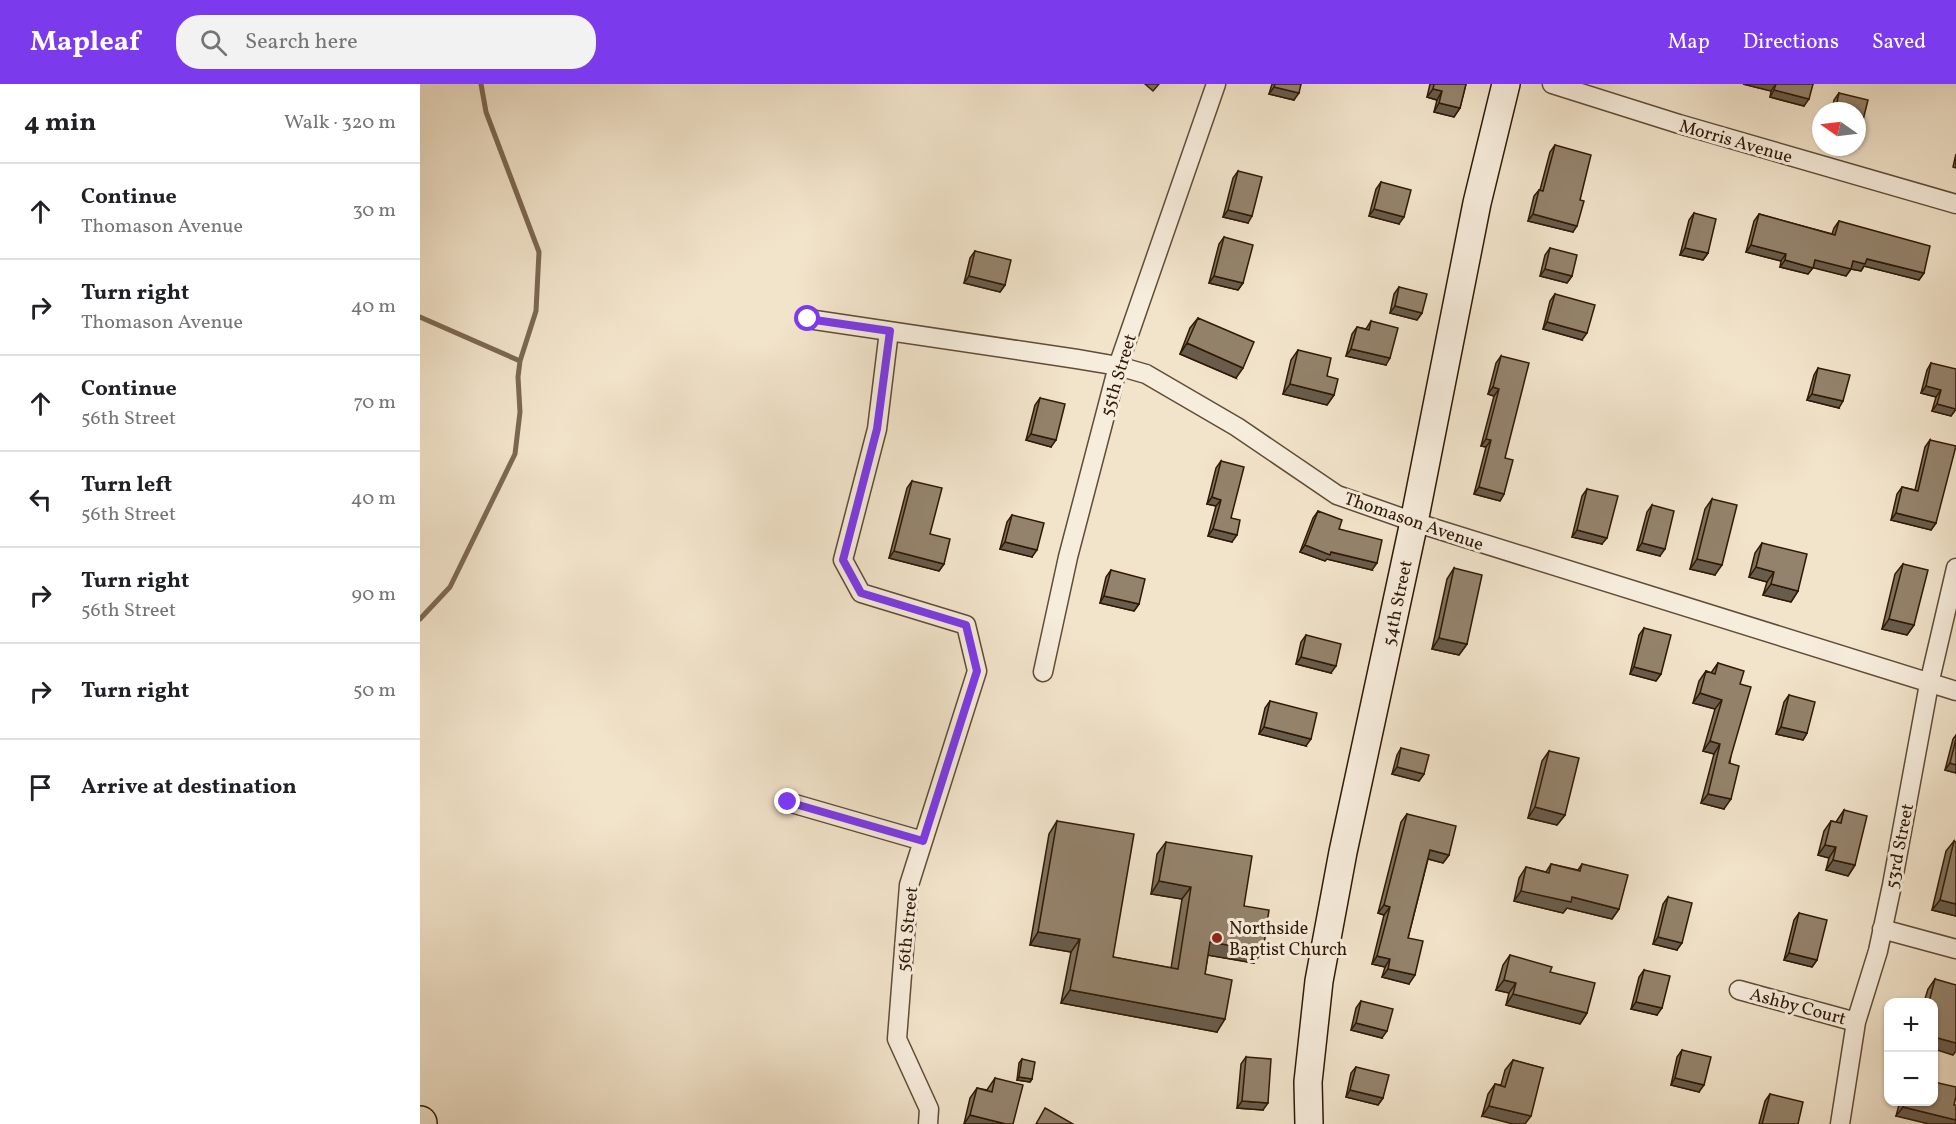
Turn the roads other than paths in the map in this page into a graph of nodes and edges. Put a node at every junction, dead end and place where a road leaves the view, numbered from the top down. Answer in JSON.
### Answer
{"nodes":[{"id":1,"x":1216,"y":84,"type":"edge"},
{"id":2,"x":1506,"y":84,"type":"edge"},
{"id":3,"x":1552,"y":84,"type":"edge"},
{"id":4,"x":1956,"y":204,"type":"edge"},
{"id":5,"x":808,"y":319,"type":"dead end"},
{"id":6,"x":890,"y":331,"type":"junction"},
{"id":7,"x":1118,"y":366,"type":"junction"},
{"id":8,"x":1414,"y":522,"type":"junction"},
{"id":9,"x":1956,"y":568,"type":"edge"},
{"id":10,"x":1043,"y":672,"type":"dead end"},
{"id":11,"x":1929,"y":684,"type":"junction"},
{"id":12,"x":1956,"y":691,"type":"edge"},
{"id":13,"x":788,"y":802,"type":"dead end"},
{"id":14,"x":923,"y":841,"type":"junction"},
{"id":15,"x":1882,"y":929,"type":"junction"},
{"id":16,"x":1956,"y":949,"type":"edge"},
{"id":17,"x":1739,"y":990,"type":"dead end"},
{"id":18,"x":1857,"y":1022,"type":"junction"},
{"id":19,"x":928,"y":1124,"type":"edge"},
{"id":20,"x":1310,"y":1124,"type":"edge"},
{"id":21,"x":1840,"y":1124,"type":"edge"}],
"edges":[{"from":1,"to":7,"type":"street","name":"55th Street"},
{"from":2,"to":8,"type":"main road","name":"54th Street"},
{"from":3,"to":4,"type":"street","name":"Morris Avenue"},
{"from":5,"to":6,"type":"street","name":"Thomason Avenue"},
{"from":6,"to":7,"type":"street","name":"Thomason Avenue"},
{"from":6,"to":14,"type":"street","name":"56th Street"},
{"from":7,"to":8,"type":"street","name":"Thomason Avenue"},
{"from":7,"to":10,"type":"street","name":"55th Street"},
{"from":8,"to":11,"type":"street","name":"Thomason Avenue"},
{"from":8,"to":20,"type":"main road","name":"54th Street"},
{"from":9,"to":11,"type":"street","name":"53rd Street"},
{"from":11,"to":12,"type":"street","name":"Thomason Avenue"},
{"from":11,"to":15,"type":"street","name":"53rd Street"},
{"from":13,"to":14,"type":"street"},
{"from":14,"to":19,"type":"street","name":"56th Street"},
{"from":15,"to":16,"type":"street"},
{"from":15,"to":18,"type":"street","name":"53rd Street"},
{"from":17,"to":18,"type":"street","name":"Ashby Court"},
{"from":18,"to":21,"type":"street","name":"53rd Street"}]}
